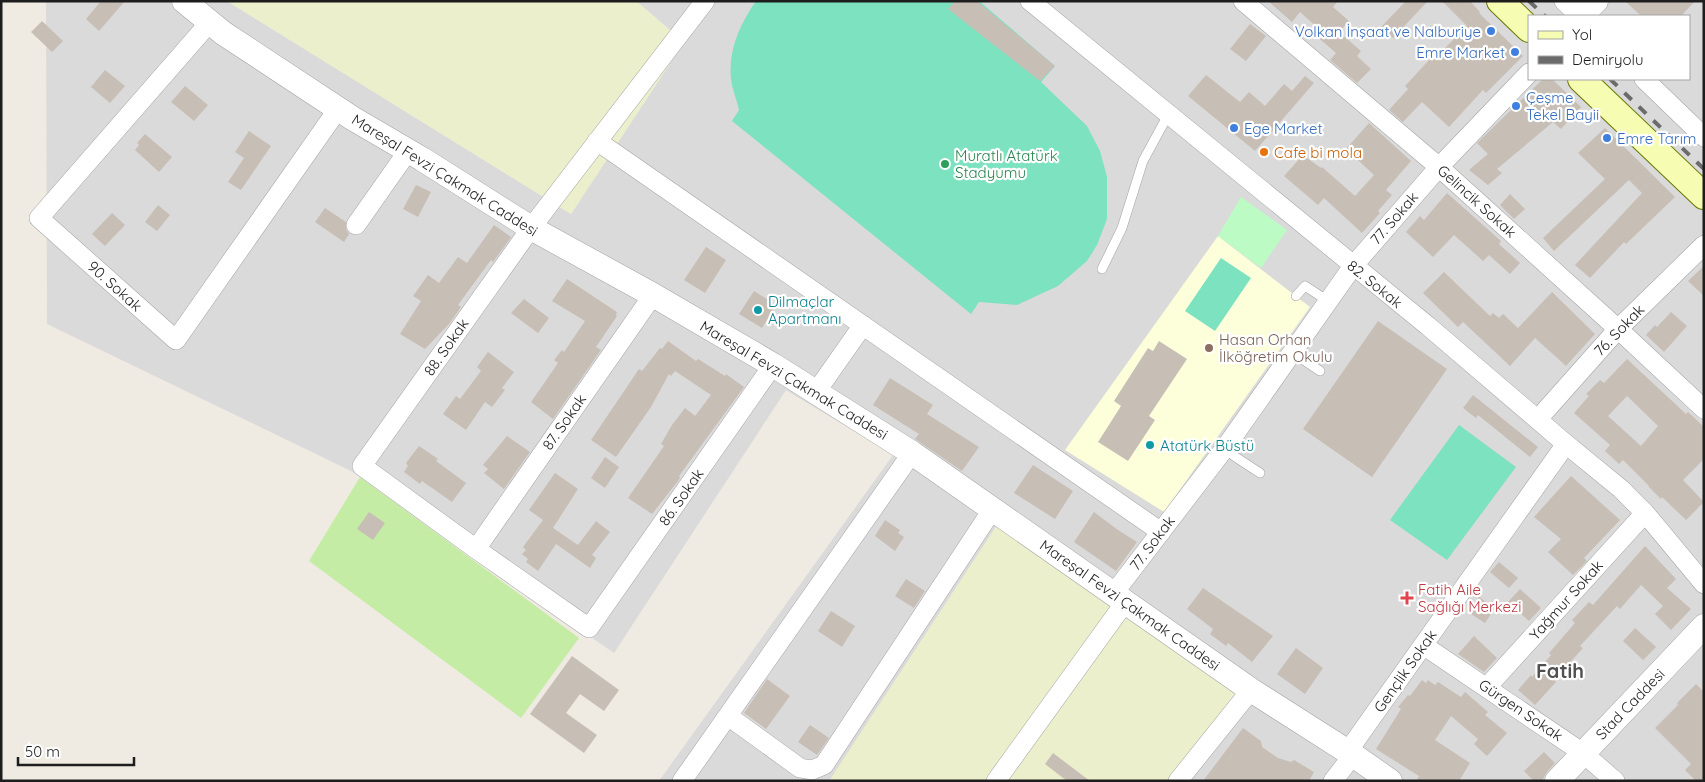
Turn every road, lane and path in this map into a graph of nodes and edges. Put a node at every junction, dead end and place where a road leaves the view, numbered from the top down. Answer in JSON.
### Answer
{"nodes":[{"id":1,"x":184,"y":1,"type":"edge"},
{"id":2,"x":705,"y":1,"type":"edge"},
{"id":3,"x":1030,"y":1,"type":"edge"},
{"id":4,"x":1243,"y":1,"type":"edge"},
{"id":5,"x":1500,"y":1,"type":"edge"},
{"id":6,"x":1564,"y":1,"type":"edge"},
{"id":7,"x":1596,"y":1,"type":"edge"},
{"id":8,"x":1580,"y":15,"type":"edge"},
{"id":9,"x":1582,"y":15,"type":"edge"},
{"id":10,"x":210,"y":22,"type":"junction"},
{"id":11,"x":1528,"y":28,"type":"edge"},
{"id":12,"x":1528,"y":74,"type":"edge"},
{"id":13,"x":1582,"y":80,"type":"edge"},
{"id":14,"x":1645,"y":80,"type":"edge"},
{"id":15,"x":338,"y":109,"type":"junction"},
{"id":16,"x":1168,"y":115,"type":"junction"},
{"id":17,"x":1704,"y":137,"type":"edge"},
{"id":18,"x":597,"y":141,"type":"junction"},
{"id":19,"x":408,"y":151,"type":"junction"},
{"id":20,"x":1439,"y":167,"type":"junction"},
{"id":21,"x":1704,"y":196,"type":"edge"},
{"id":22,"x":356,"y":225,"type":"dead end"},
{"id":23,"x":531,"y":228,"type":"junction"},
{"id":24,"x":1704,"y":245,"type":"edge"},
{"id":25,"x":1353,"y":266,"type":"junction"},
{"id":26,"x":1102,"y":268,"type":"dead end"},
{"id":27,"x":653,"y":295,"type":"junction"},
{"id":28,"x":1296,"y":296,"type":"dead end"},
{"id":29,"x":1328,"y":301,"type":"junction"},
{"id":30,"x":863,"y":325,"type":"junction"},
{"id":31,"x":1618,"y":329,"type":"junction"},
{"id":32,"x":1292,"y":352,"type":"junction"},
{"id":33,"x":773,"y":365,"type":"junction"},
{"id":34,"x":1320,"y":371,"type":"dead end"},
{"id":35,"x":816,"y":392,"type":"junction"},
{"id":36,"x":1704,"y":409,"type":"edge"},
{"id":37,"x":1538,"y":419,"type":"junction"},
{"id":38,"x":1566,"y":444,"type":"junction"},
{"id":39,"x":1225,"y":448,"type":"junction"},
{"id":40,"x":912,"y":453,"type":"junction"},
{"id":41,"x":1260,"y":473,"type":"dead end"},
{"id":42,"x":992,"y":510,"type":"junction"},
{"id":43,"x":1645,"y":514,"type":"junction"},
{"id":44,"x":1161,"y":532,"type":"junction"},
{"id":45,"x":476,"y":549,"type":"junction"},
{"id":46,"x":1704,"y":584,"type":"edge"},
{"id":47,"x":1120,"y":597,"type":"junction"},
{"id":48,"x":1704,"y":626,"type":"edge"},
{"id":49,"x":1423,"y":645,"type":"junction"},
{"id":50,"x":1487,"y":688,"type":"junction"},
{"id":51,"x":1251,"y":690,"type":"junction"},
{"id":52,"x":728,"y":716,"type":"junction"},
{"id":53,"x":1350,"y":753,"type":"junction"},
{"id":54,"x":1583,"y":753,"type":"junction"},
{"id":55,"x":682,"y":781,"type":"edge"},
{"id":56,"x":996,"y":781,"type":"edge"},
{"id":57,"x":1178,"y":781,"type":"edge"},
{"id":58,"x":1333,"y":781,"type":"edge"},
{"id":59,"x":1390,"y":781,"type":"edge"},
{"id":60,"x":1557,"y":781,"type":"edge"},
{"id":61,"x":1615,"y":781,"type":"edge"}],
"edges":[{"from":1,"to":10,"type":"street","name":"Mareşal Fevzi Çakmak Caddesi"},
{"from":2,"to":18,"type":"street","name":"88. Sokak"},
{"from":3,"to":16,"type":"street","name":"82. Sokak"},
{"from":4,"to":20,"type":"street","name":"Gelincik Sokak"},
{"from":5,"to":11,"type":"main road"},
{"from":6,"to":8,"type":"street"},
{"from":7,"to":9,"type":"street"},
{"from":10,"to":15,"type":"street","name":"Mareşal Fevzi Çakmak Caddesi"},
{"from":10,"to":15,"type":"street","name":"90. Sokak"},
{"from":12,"to":20,"type":"street","name":"77. Sokak"},
{"from":13,"to":21,"type":"main road"},
{"from":14,"to":17,"type":"street"},
{"from":15,"to":19,"type":"street","name":"Mareşal Fevzi Çakmak Caddesi"},
{"from":16,"to":25,"type":"street","name":"82. Sokak"},
{"from":16,"to":26,"type":"lane"},
{"from":18,"to":23,"type":"street","name":"88. Sokak"},
{"from":18,"to":30,"type":"street"},
{"from":19,"to":22,"type":"street"},
{"from":19,"to":23,"type":"street","name":"Mareşal Fevzi Çakmak Caddesi"},
{"from":20,"to":25,"type":"street","name":"77. Sokak"},
{"from":20,"to":31,"type":"street","name":"Gelincik Sokak"},
{"from":23,"to":27,"type":"street","name":"Mareşal Fevzi Çakmak Caddesi"},
{"from":23,"to":45,"type":"street","name":"88. Sokak"},
{"from":24,"to":31,"type":"street","name":"76. Sokak"},
{"from":25,"to":29,"type":"street","name":"77. Sokak"},
{"from":25,"to":37,"type":"street","name":"82. Sokak"},
{"from":27,"to":33,"type":"street","name":"Mareşal Fevzi Çakmak Caddesi"},
{"from":27,"to":45,"type":"street","name":"87. Sokak"},
{"from":28,"to":29,"type":"lane"},
{"from":29,"to":32,"type":"street","name":"77. Sokak"},
{"from":30,"to":35,"type":"street"},
{"from":30,"to":44,"type":"street"},
{"from":31,"to":36,"type":"street","name":"Gelincik Sokak"},
{"from":31,"to":37,"type":"street","name":"76. Sokak"},
{"from":32,"to":34,"type":"lane"},
{"from":32,"to":39,"type":"street","name":"77. Sokak"},
{"from":33,"to":35,"type":"street","name":"Mareşal Fevzi Çakmak Caddesi"},
{"from":33,"to":45,"type":"street","name":"86. Sokak"},
{"from":35,"to":40,"type":"street","name":"Mareşal Fevzi Çakmak Caddesi"},
{"from":37,"to":38,"type":"street","name":"82. Sokak"},
{"from":38,"to":43,"type":"street","name":"82. Sokak"},
{"from":38,"to":49,"type":"street","name":"Gençlik Sokak"},
{"from":39,"to":41,"type":"lane"},
{"from":39,"to":44,"type":"street","name":"77. Sokak"},
{"from":40,"to":42,"type":"street","name":"Mareşal Fevzi Çakmak Caddesi"},
{"from":40,"to":52,"type":"street"},
{"from":42,"to":47,"type":"street","name":"Mareşal Fevzi Çakmak Caddesi"},
{"from":42,"to":52,"type":"street"},
{"from":43,"to":46,"type":"street","name":"82. Sokak"},
{"from":43,"to":50,"type":"street","name":"Yağmur Sokak"},
{"from":44,"to":47,"type":"street","name":"77. Sokak"},
{"from":47,"to":51,"type":"street","name":"Mareşal Fevzi Çakmak Caddesi"},
{"from":47,"to":56,"type":"street","name":"77. Sokak"},
{"from":48,"to":54,"type":"street","name":"Stad Caddesi"},
{"from":49,"to":50,"type":"street","name":"Gürgen Sokak"},
{"from":49,"to":53,"type":"street","name":"Gençlik Sokak"},
{"from":50,"to":54,"type":"street","name":"Gürgen Sokak"},
{"from":51,"to":53,"type":"street","name":"Mareşal Fevzi Çakmak Caddesi"},
{"from":51,"to":57,"type":"street"},
{"from":52,"to":55,"type":"street"},
{"from":53,"to":58,"type":"street","name":"Gençlik Sokak"},
{"from":53,"to":59,"type":"street","name":"Mareşal Fevzi Çakmak Caddesi"},
{"from":54,"to":60,"type":"street","name":"Stad Caddesi"},
{"from":54,"to":61,"type":"street","name":"Gürgen Sokak"}]}
